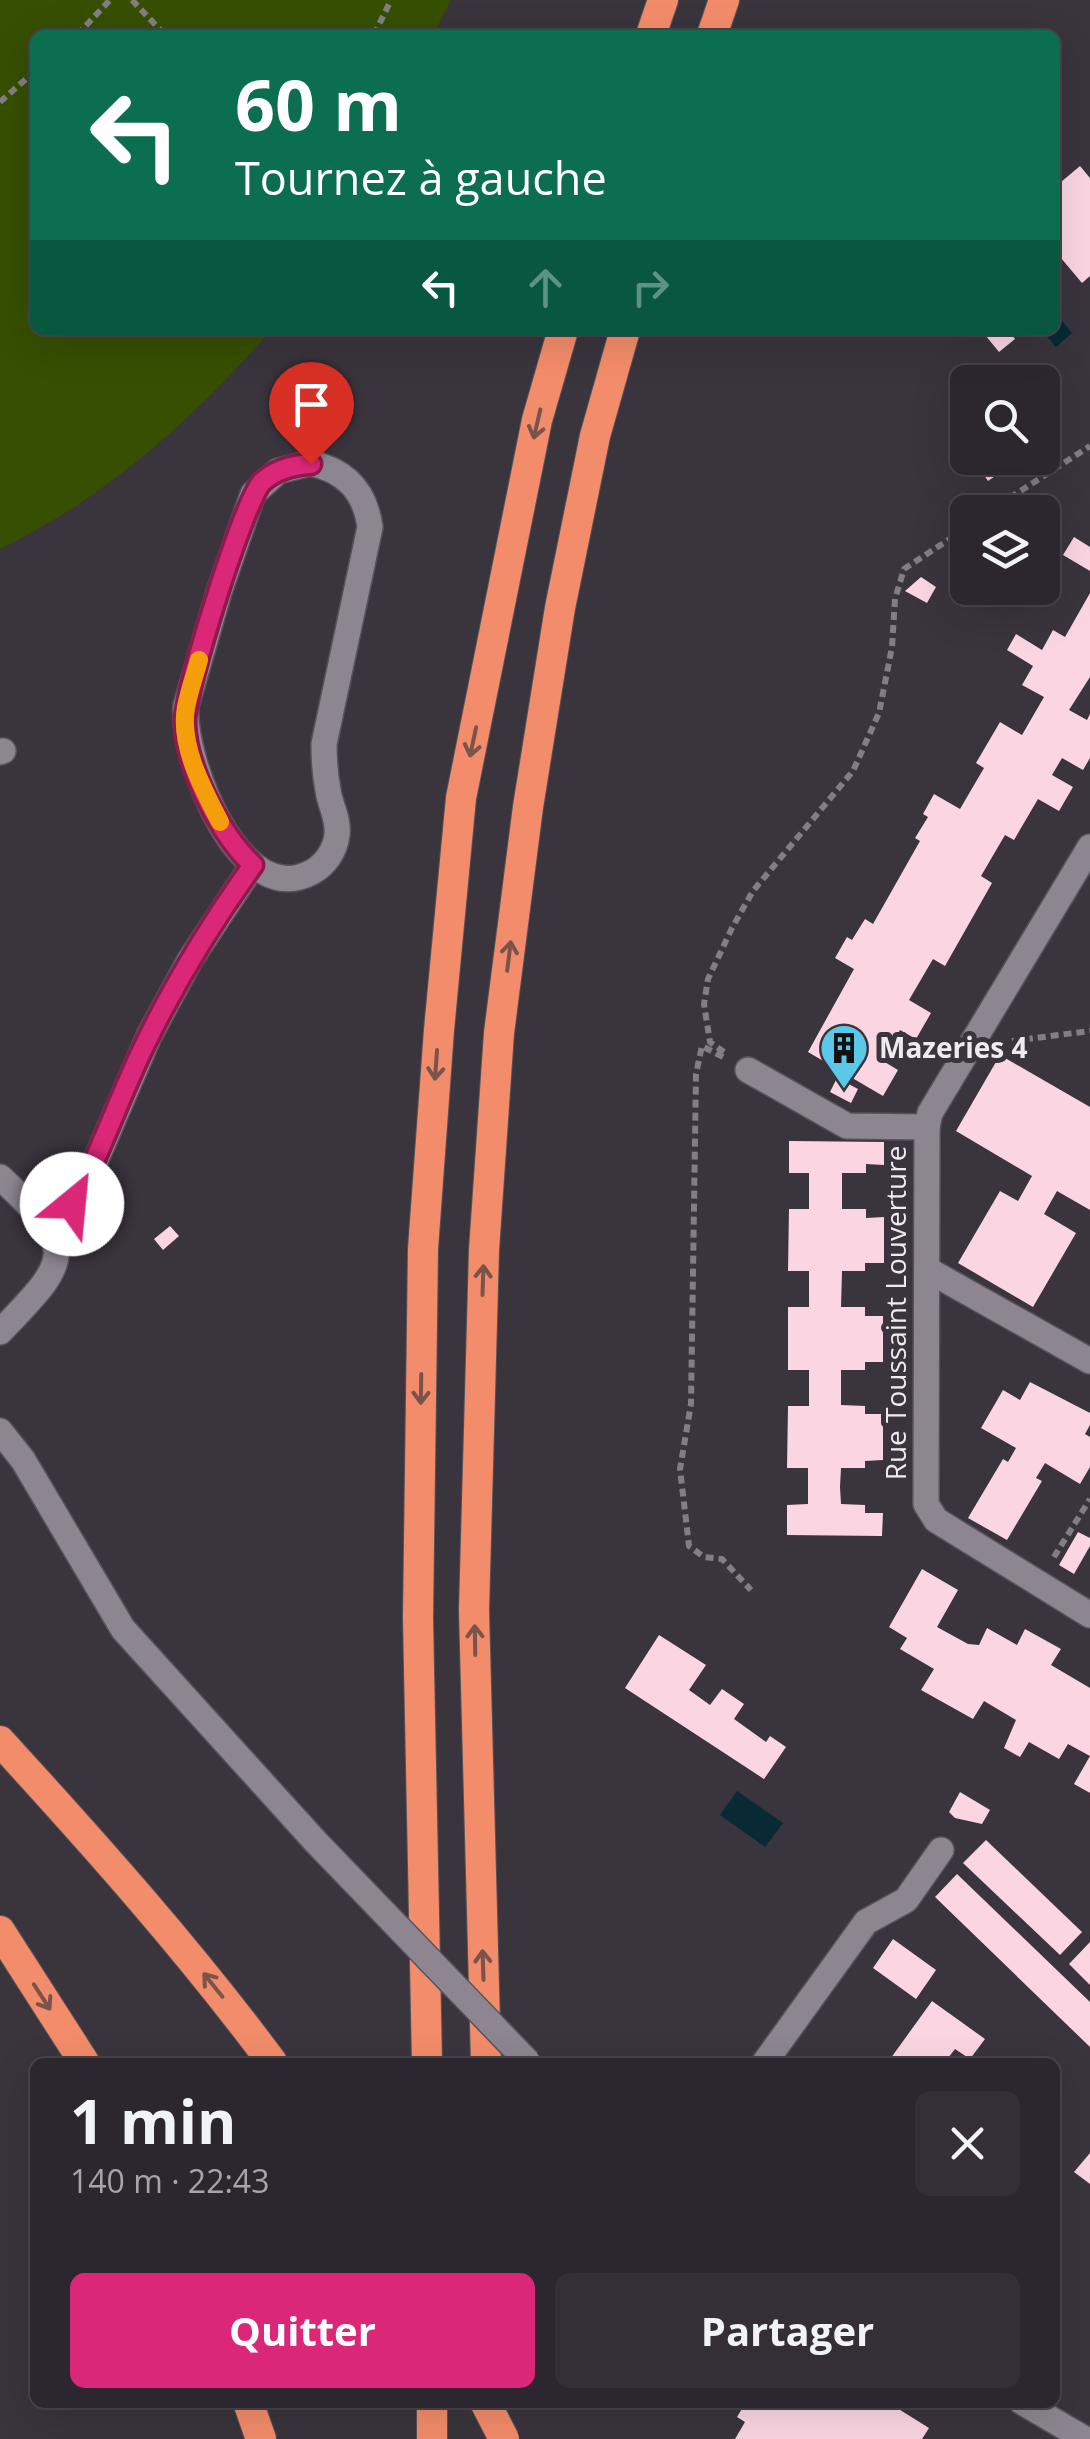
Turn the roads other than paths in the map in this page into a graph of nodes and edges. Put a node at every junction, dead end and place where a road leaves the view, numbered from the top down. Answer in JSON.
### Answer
{"nodes":[{"id":1,"x":663,"y":0,"type":"edge"},
{"id":2,"x":724,"y":0,"type":"edge"},
{"id":3,"x":653,"y":30,"type":"edge"},
{"id":4,"x":714,"y":30,"type":"edge"},
{"id":5,"x":562,"y":335,"type":"edge"},
{"id":6,"x":624,"y":335,"type":"edge"},
{"id":7,"x":1090,"y":847,"type":"edge"},
{"id":8,"x":253,"y":865,"type":"junction"},
{"id":9,"x":748,"y":1070,"type":"dead end"},
{"id":10,"x":927,"y":1127,"type":"junction"},
{"id":11,"x":0,"y":1178,"type":"edge"},
{"id":12,"x":54,"y":1236,"type":"junction"},
{"id":13,"x":928,"y":1270,"type":"junction"},
{"id":14,"x":0,"y":1332,"type":"edge"},
{"id":15,"x":1090,"y":1362,"type":"edge"},
{"id":16,"x":0,"y":1430,"type":"edge"},
{"id":17,"x":1090,"y":1615,"type":"edge"},
{"id":18,"x":0,"y":1741,"type":"edge"},
{"id":19,"x":941,"y":1850,"type":"dead end"},
{"id":20,"x":0,"y":1931,"type":"edge"},
{"id":21,"x":81,"y":2058,"type":"edge"},
{"id":22,"x":269,"y":2058,"type":"edge"},
{"id":23,"x":428,"y":2058,"type":"edge"},
{"id":24,"x":486,"y":2058,"type":"edge"},
{"id":25,"x":524,"y":2058,"type":"edge"},
{"id":26,"x":769,"y":2058,"type":"edge"},
{"id":27,"x":250,"y":2408,"type":"edge"},
{"id":28,"x":432,"y":2408,"type":"edge"},
{"id":29,"x":488,"y":2408,"type":"edge"},
{"id":30,"x":497,"y":2408,"type":"edge"},
{"id":31,"x":1032,"y":2408,"type":"edge"},
{"id":32,"x":260,"y":2439,"type":"edge"},
{"id":33,"x":432,"y":2439,"type":"edge"},
{"id":34,"x":501,"y":2439,"type":"edge"},
{"id":35,"x":1086,"y":2439,"type":"edge"}],
"edges":[{"from":1,"to":3,"type":"highway"},
{"from":2,"to":4,"type":"highway"},
{"from":5,"to":23,"type":"highway","one_way":true},
{"from":24,"to":6,"type":"highway","one_way":true},
{"from":7,"to":10,"type":"street","name":"Rue Toussaint Louverture"},
{"from":8,"to":8,"type":"street"},
{"from":8,"to":12,"type":"street"},
{"from":9,"to":10,"type":"street"},
{"from":10,"to":13,"type":"street","name":"Rue Toussaint Louverture"},
{"from":11,"to":12,"type":"street"},
{"from":12,"to":14,"type":"street"},
{"from":13,"to":15,"type":"street"},
{"from":13,"to":17,"type":"street","name":"Rue Toussaint Louverture"},
{"from":16,"to":25,"type":"street","bridge":true},
{"from":22,"to":18,"type":"highway","one_way":true},
{"from":19,"to":26,"type":"street"},
{"from":20,"to":21,"type":"highway","one_way":true},
{"from":27,"to":32,"type":"highway"},
{"from":28,"to":33,"type":"highway"},
{"from":29,"to":34,"type":"highway","bridge":true},
{"from":30,"to":34,"type":"highway"},
{"from":31,"to":35,"type":"street"}]}
